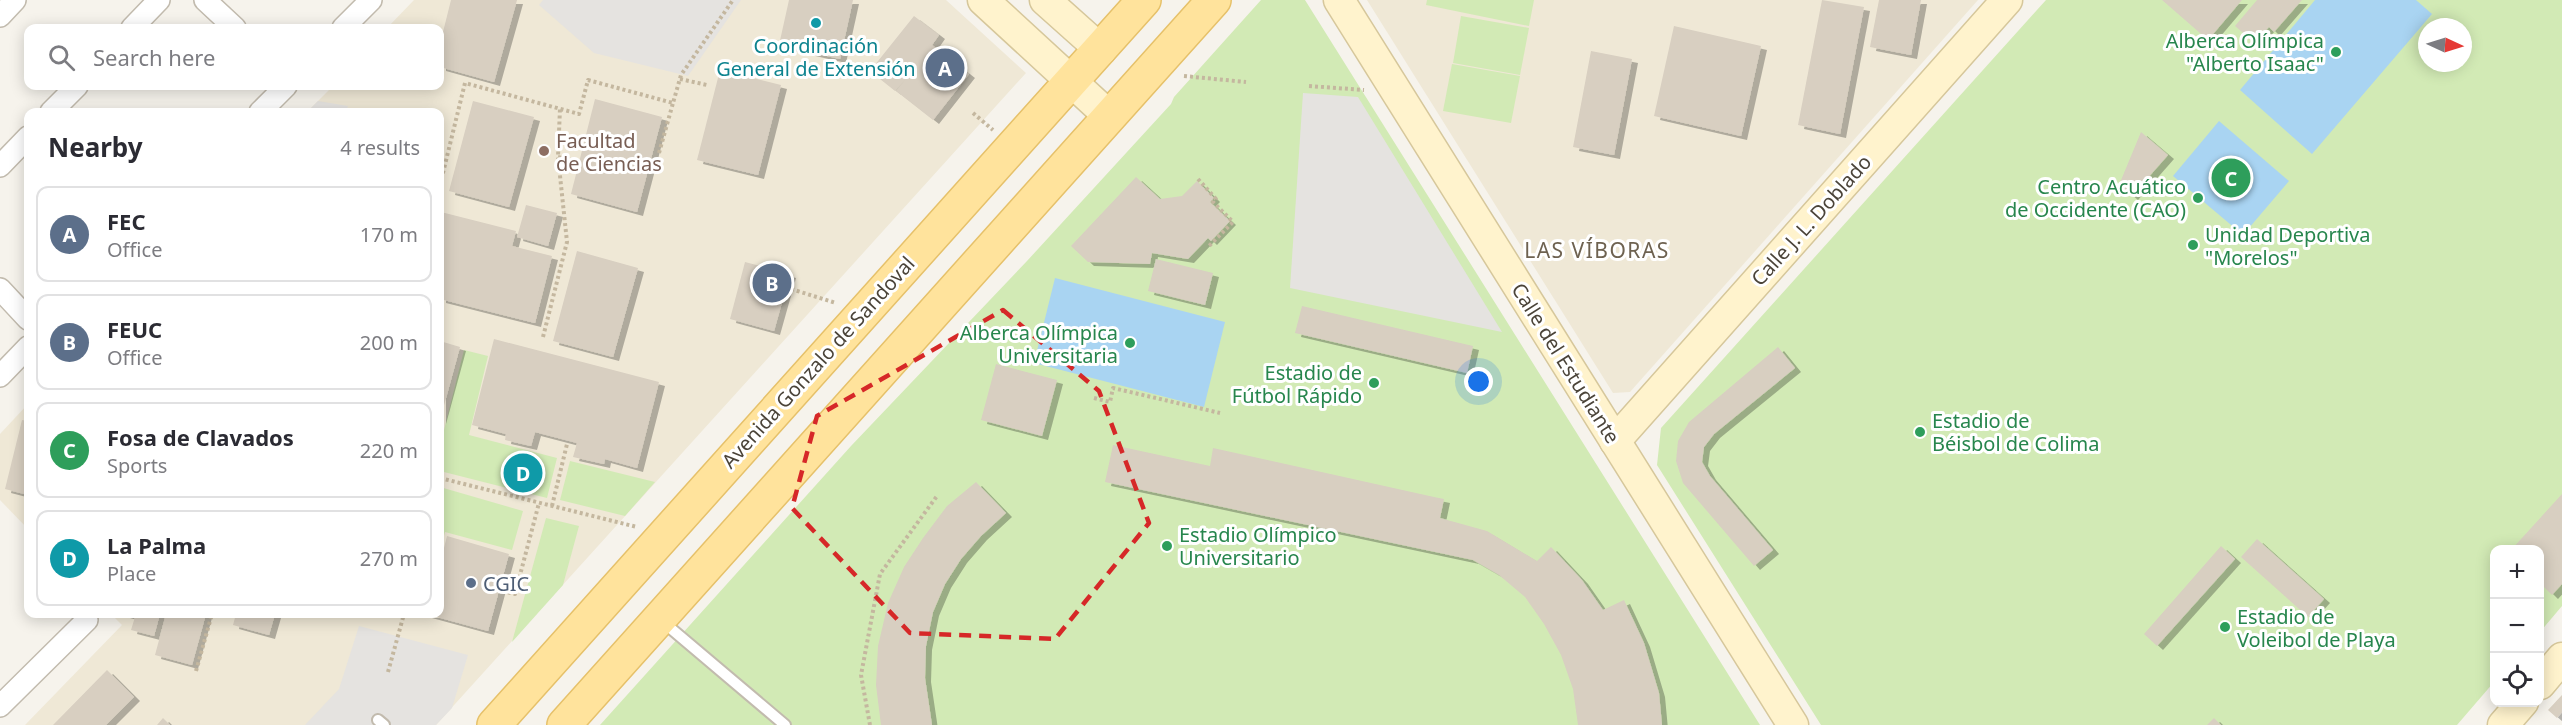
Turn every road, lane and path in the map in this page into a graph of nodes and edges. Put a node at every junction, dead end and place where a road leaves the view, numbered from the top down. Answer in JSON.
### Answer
{"nodes":[{"id":1,"x":15,"y":0,"type":"edge"},
{"id":2,"x":159,"y":0,"type":"edge"},
{"id":3,"x":205,"y":0,"type":"edge"},
{"id":4,"x":371,"y":0,"type":"edge"},
{"id":5,"x":734,"y":0,"type":"edge"},
{"id":6,"x":983,"y":0,"type":"edge"},
{"id":7,"x":1045,"y":0,"type":"edge"},
{"id":8,"x":1144,"y":0,"type":"edge"},
{"id":9,"x":1214,"y":0,"type":"edge"},
{"id":10,"x":1339,"y":0,"type":"edge"},
{"id":11,"x":2007,"y":0,"type":"edge"},
{"id":12,"x":0,"y":16,"type":"edge"},
{"id":13,"x":136,"y":24,"type":"edge"},
{"id":14,"x":231,"y":24,"type":"edge"},
{"id":15,"x":346,"y":24,"type":"edge"},
{"id":16,"x":1101,"y":50,"type":"junction"},
{"id":17,"x":1181,"y":76,"type":"dead end"},
{"id":18,"x":680,"y":79,"type":"junction"},
{"id":19,"x":1071,"y":81,"type":"junction"},
{"id":20,"x":1246,"y":82,"type":"dead end"},
{"id":21,"x":707,"y":85,"type":"dead end"},
{"id":22,"x":1310,"y":86,"type":"dead end"},
{"id":23,"x":73,"y":90,"type":"edge"},
{"id":24,"x":282,"y":90,"type":"edge"},
{"id":25,"x":1370,"y":90,"type":"dead end"},
{"id":26,"x":672,"y":103,"type":"junction"},
{"id":27,"x":55,"y":108,"type":"edge"},
{"id":28,"x":264,"y":108,"type":"edge"},
{"id":29,"x":560,"y":108,"type":"junction"},
{"id":30,"x":1109,"y":116,"type":"junction"},
{"id":31,"x":24,"y":139,"type":"edge"},
{"id":32,"x":659,"y":153,"type":"dead end"},
{"id":33,"x":3,"y":156,"type":"edge"},
{"id":34,"x":558,"y":157,"type":"junction"},
{"id":35,"x":571,"y":160,"type":"dead end"},
{"id":36,"x":444,"y":169,"type":"edge"},
{"id":37,"x":1198,"y":180,"type":"dead end"},
{"id":38,"x":1209,"y":246,"type":"dead end"},
{"id":39,"x":0,"y":289,"type":"edge"},
{"id":40,"x":791,"y":289,"type":"dead end"},
{"id":41,"x":864,"y":311,"type":"junction"},
{"id":42,"x":24,"y":315,"type":"edge"},
{"id":43,"x":543,"y":338,"type":"dead end"},
{"id":44,"x":24,"y":350,"type":"edge"},
{"id":45,"x":0,"y":375,"type":"edge"},
{"id":46,"x":1094,"y":398,"type":"dead end"},
{"id":47,"x":1220,"y":413,"type":"dead end"},
{"id":48,"x":1615,"y":441,"type":"junction"},
{"id":49,"x":567,"y":444,"type":"dead end"},
{"id":50,"x":444,"y":479,"type":"edge"},
{"id":51,"x":937,"y":496,"type":"dead end"},
{"id":52,"x":539,"y":503,"type":"junction"},
{"id":53,"x":552,"y":506,"type":"junction"},
{"id":54,"x":664,"y":534,"type":"junction"},
{"id":55,"x":502,"y":591,"type":"dead end"},
{"id":56,"x":211,"y":618,"type":"edge"},
{"id":57,"x":403,"y":618,"type":"edge"},
{"id":58,"x":659,"y":618,"type":"junction"},
{"id":59,"x":87,"y":620,"type":"dead end"},
{"id":60,"x":2562,"y":658,"type":"edge"},
{"id":61,"x":196,"y":670,"type":"dead end"},
{"id":62,"x":388,"y":672,"type":"dead end"},
{"id":63,"x":2544,"y":679,"type":"edge"},
{"id":64,"x":0,"y":706,"type":"edge"},
{"id":65,"x":2519,"y":707,"type":"edge"},
{"id":66,"x":494,"y":725,"type":"edge"},
{"id":67,"x":564,"y":725,"type":"edge"},
{"id":68,"x":784,"y":725,"type":"edge"},
{"id":69,"x":870,"y":725,"type":"edge"},
{"id":70,"x":1793,"y":725,"type":"edge"},
{"id":71,"x":2503,"y":725,"type":"edge"}],
"edges":[{"from":1,"to":12,"type":"street"},
{"from":2,"to":13,"type":"street"},
{"from":3,"to":14,"type":"street"},
{"from":4,"to":15,"type":"street"},
{"from":5,"to":18,"type":"path"},
{"from":6,"to":19,"type":"street"},
{"from":7,"to":16,"type":"street"},
{"from":8,"to":16,"type":"main road","name":"Avenida Gonzalo de Sandoval"},
{"from":9,"to":30,"type":"main road"},
{"from":10,"to":48,"type":"street","name":"Calle del Estudiante"},
{"from":11,"to":48,"type":"street","name":"Calle J. L. Doblado"},
{"from":16,"to":19,"type":"main road","name":"Avenida Gonzalo de Sandoval"},
{"from":17,"to":20,"type":"path"},
{"from":18,"to":21,"type":"path"},
{"from":18,"to":26,"type":"path"},
{"from":19,"to":30,"type":"street"},
{"from":19,"to":41,"type":"main road","name":"Avenida Gonzalo de Sandoval"},
{"from":22,"to":25,"type":"path"},
{"from":23,"to":27,"type":"street"},
{"from":24,"to":28,"type":"street"},
{"from":26,"to":29,"type":"path"},
{"from":26,"to":32,"type":"path"},
{"from":29,"to":34,"type":"path"},
{"from":29,"to":36,"type":"path"},
{"from":30,"to":58,"type":"main road"},
{"from":31,"to":33,"type":"street"},
{"from":34,"to":35,"type":"path"},
{"from":34,"to":43,"type":"path"},
{"from":37,"to":38,"type":"path"},
{"from":39,"to":42,"type":"street"},
{"from":40,"to":41,"type":"path"},
{"from":41,"to":54,"type":"main road","name":"Avenida Gonzalo de Sandoval"},
{"from":44,"to":45,"type":"street"},
{"from":46,"to":47,"type":"path"},
{"from":48,"to":70,"type":"street","name":"Calle del Estudiante"},
{"from":49,"to":53,"type":"path"},
{"from":50,"to":52,"type":"path"},
{"from":51,"to":69,"type":"path"},
{"from":52,"to":53,"type":"path"},
{"from":52,"to":55,"type":"path"},
{"from":53,"to":54,"type":"path"},
{"from":54,"to":66,"type":"main road","name":"Avenida Gonzalo de Sandoval"},
{"from":56,"to":61,"type":"path"},
{"from":57,"to":62,"type":"path"},
{"from":58,"to":67,"type":"main road"},
{"from":58,"to":68,"type":"lane"},
{"from":59,"to":64,"type":"street"},
{"from":60,"to":63,"type":"street"},
{"from":65,"to":71,"type":"street"}]}
